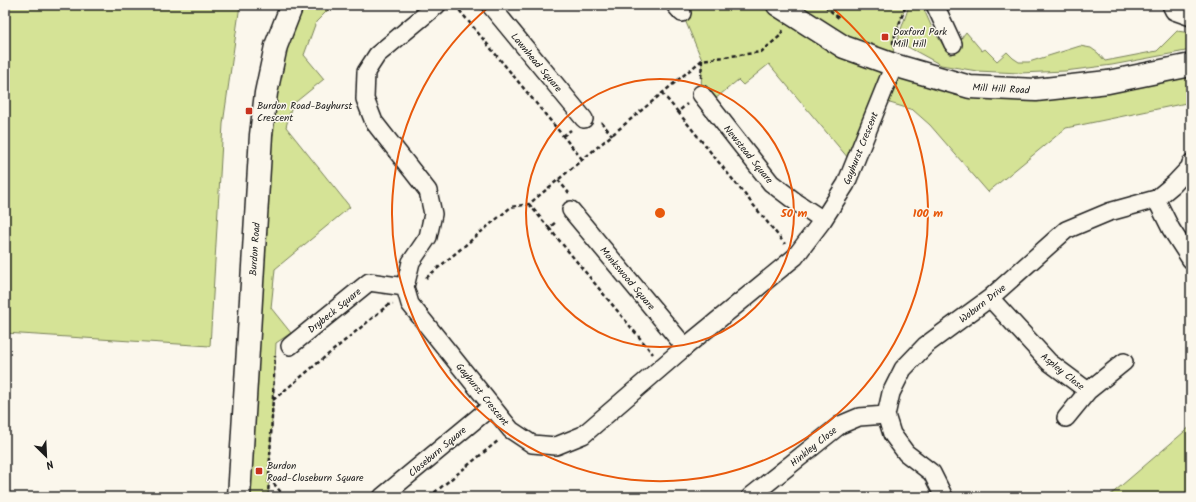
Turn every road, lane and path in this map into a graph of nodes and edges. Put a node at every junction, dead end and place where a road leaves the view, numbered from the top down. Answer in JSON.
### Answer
{"nodes":[{"id":1,"x":292,"y":5,"type":"edge"},
{"id":2,"x":437,"y":5,"type":"edge"},
{"id":3,"x":455,"y":5,"type":"edge"},
{"id":4,"x":490,"y":5,"type":"edge"},
{"id":5,"x":778,"y":5,"type":"edge"},
{"id":6,"x":827,"y":5,"type":"edge"},
{"id":7,"x":906,"y":5,"type":"edge"},
{"id":8,"x":935,"y":5,"type":"edge"},
{"id":9,"x":1171,"y":5,"type":"edge"},
{"id":10,"x":1191,"y":18,"type":"edge"},
{"id":11,"x":843,"y":23,"type":"dead end"},
{"id":12,"x":784,"y":30,"type":"dead end"},
{"id":13,"x":887,"y":43,"type":"dead end"},
{"id":14,"x":953,"y":44,"type":"dead end"},
{"id":15,"x":702,"y":60,"type":"junction"},
{"id":16,"x":894,"y":65,"type":"junction"},
{"id":17,"x":1191,"y":65,"type":"edge"},
{"id":18,"x":662,"y":93,"type":"junction"},
{"id":19,"x":701,"y":94,"type":"junction"},
{"id":20,"x":678,"y":112,"type":"junction"},
{"id":21,"x":584,"y":119,"type":"dead end"},
{"id":22,"x":582,"y":159,"type":"junction"},
{"id":23,"x":1191,"y":163,"type":"edge"},
{"id":24,"x":1156,"y":199,"type":"junction"},
{"id":25,"x":529,"y":204,"type":"junction"},
{"id":26,"x":571,"y":210,"type":"joint"},
{"id":27,"x":823,"y":220,"type":"junction"},
{"id":28,"x":549,"y":228,"type":"junction"},
{"id":29,"x":795,"y":257,"type":"junction"},
{"id":30,"x":1191,"y":260,"type":"edge"},
{"id":31,"x":405,"y":287,"type":"junction"},
{"id":32,"x":990,"y":298,"type":"junction"},
{"id":33,"x":410,"y":304,"type":"junction"},
{"id":34,"x":685,"y":347,"type":"junction"},
{"id":35,"x":283,"y":348,"type":"joint"},
{"id":36,"x":1124,"y":362,"type":"dead end"},
{"id":37,"x":663,"y":366,"type":"junction"},
{"id":38,"x":1088,"y":391,"type":"junction"},
{"id":39,"x":273,"y":400,"type":"junction"},
{"id":40,"x":492,"y":406,"type":"junction"},
{"id":41,"x":886,"y":415,"type":"junction"},
{"id":42,"x":1066,"y":418,"type":"dead end"},
{"id":43,"x":511,"y":430,"type":"junction"},
{"id":44,"x":269,"y":478,"type":"junction"},
{"id":45,"x":239,"y":497,"type":"edge"},
{"id":46,"x":268,"y":497,"type":"edge"},
{"id":47,"x":285,"y":497,"type":"edge"},
{"id":48,"x":382,"y":497,"type":"edge"},
{"id":49,"x":429,"y":497,"type":"edge"},
{"id":50,"x":750,"y":497,"type":"edge"},
{"id":51,"x":944,"y":497,"type":"edge"}],
"edges":[{"from":1,"to":45,"type":"main road","name":"Burdon Road"},
{"from":2,"to":31,"type":"street","name":"Gayhurst Crescent"},
{"from":3,"to":22,"type":"path"},
{"from":4,"to":21,"type":"street","name":"Lawnhead Square"},
{"from":5,"to":16,"type":"main road","name":"Mill Hill Road"},
{"from":6,"to":11,"type":"path"},
{"from":7,"to":13,"type":"path"},
{"from":8,"to":14,"type":"street"},
{"from":9,"to":10,"type":"street"},
{"from":12,"to":15,"type":"path"},
{"from":15,"to":18,"type":"path"},
{"from":15,"to":19,"type":"path"},
{"from":16,"to":17,"type":"main road","name":"Mill Hill Road"},
{"from":16,"to":27,"type":"street","name":"Gayhurst Crescent"},
{"from":18,"to":20,"type":"path"},
{"from":18,"to":22,"type":"path"},
{"from":19,"to":20,"type":"path"},
{"from":19,"to":27,"type":"street","name":"Newstead Square"},
{"from":20,"to":29,"type":"path"},
{"from":22,"to":25,"type":"path"},
{"from":23,"to":24,"type":"street","name":"Woburn Drive"},
{"from":24,"to":30,"type":"street"},
{"from":24,"to":32,"type":"street","name":"Woburn Drive"},
{"from":25,"to":28,"type":"path"},
{"from":25,"to":31,"type":"path"},
{"from":26,"to":28,"type":"path"},
{"from":26,"to":34,"type":"street","name":"Monkswood Square"},
{"from":27,"to":29,"type":"street","name":"Gayhurst Crescent"},
{"from":28,"to":37,"type":"path"},
{"from":29,"to":34,"type":"street","name":"Gayhurst Crescent"},
{"from":31,"to":33,"type":"street","name":"Gayhurst Crescent"},
{"from":31,"to":35,"type":"street","name":"Drybeck Square"},
{"from":32,"to":38,"type":"street","name":"Aspley Close"},
{"from":32,"to":41,"type":"street","name":"Woburn Drive"},
{"from":33,"to":39,"type":"path"},
{"from":33,"to":40,"type":"street","name":"Gayhurst Crescent"},
{"from":34,"to":37,"type":"street","name":"Gayhurst Crescent"},
{"from":35,"to":39,"type":"path"},
{"from":36,"to":38,"type":"street","name":"Aspley Close"},
{"from":37,"to":43,"type":"street","name":"Gayhurst Crescent"},
{"from":38,"to":42,"type":"street"},
{"from":39,"to":44,"type":"path"},
{"from":40,"to":43,"type":"street","name":"Gayhurst Crescent"},
{"from":40,"to":48,"type":"street","name":"Closeburn Square"},
{"from":41,"to":50,"type":"street","name":"Hinkley Close"},
{"from":41,"to":51,"type":"street"},
{"from":43,"to":49,"type":"path"},
{"from":44,"to":46,"type":"path"},
{"from":44,"to":47,"type":"path"}]}
